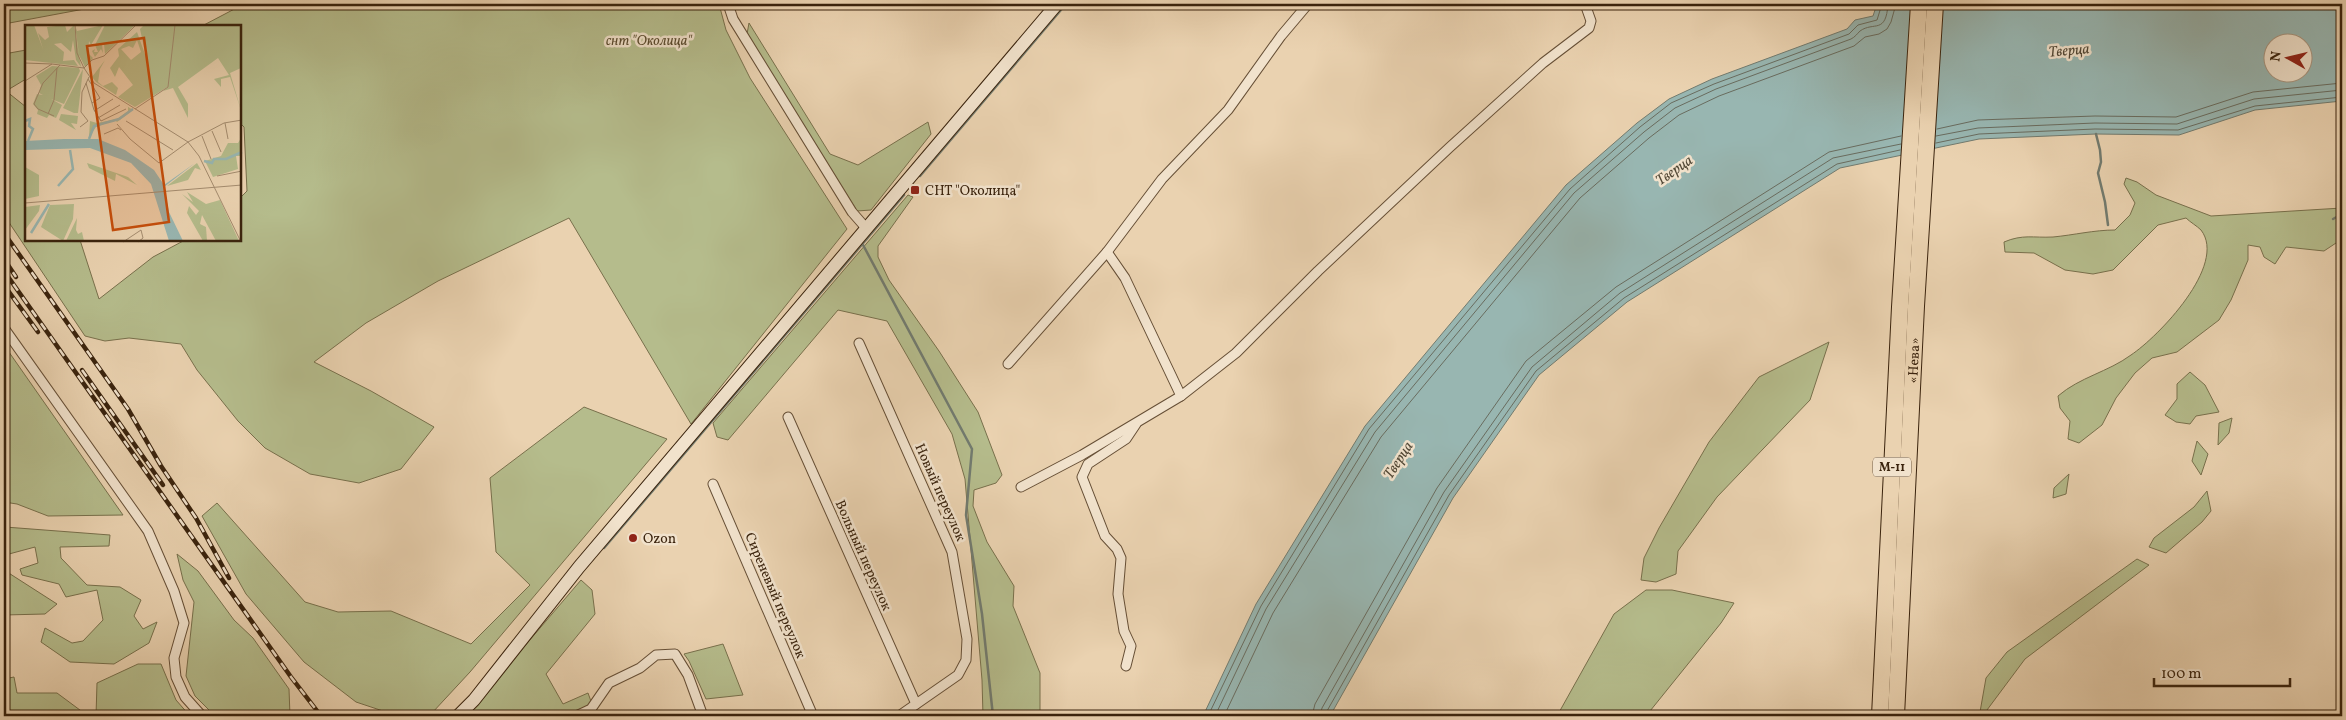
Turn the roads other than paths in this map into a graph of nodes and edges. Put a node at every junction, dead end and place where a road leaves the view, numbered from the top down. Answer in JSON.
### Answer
{"nodes":[{"id":1,"x":728,"y":4,"type":"edge"},
{"id":2,"x":1057,"y":4,"type":"edge"},
{"id":3,"x":1308,"y":4,"type":"edge"},
{"id":4,"x":1584,"y":4,"type":"edge"},
{"id":5,"x":1919,"y":4,"type":"edge"},
{"id":6,"x":1935,"y":4,"type":"edge"},
{"id":7,"x":1913,"y":218,"type":"junction"},
{"id":8,"x":866,"y":228,"type":"junction"},
{"id":9,"x":1107,"y":252,"type":"junction"},
{"id":10,"x":4,"y":328,"type":"edge"},
{"id":11,"x":859,"y":343,"type":"dead end"},
{"id":12,"x":1008,"y":364,"type":"dead end"},
{"id":13,"x":1181,"y":396,"type":"junction"},
{"id":14,"x":788,"y":418,"type":"dead end"},
{"id":15,"x":1138,"y":421,"type":"junction"},
{"id":16,"x":713,"y":484,"type":"dead end"},
{"id":17,"x":1021,"y":487,"type":"dead end"},
{"id":18,"x":1126,"y":666,"type":"dead end"},
{"id":19,"x":916,"y":704,"type":"junction"},
{"id":20,"x":202,"y":716,"type":"edge"},
{"id":21,"x":458,"y":716,"type":"edge"},
{"id":22,"x":576,"y":716,"type":"edge"},
{"id":23,"x":703,"y":716,"type":"edge"},
{"id":24,"x":813,"y":716,"type":"edge"},
{"id":25,"x":899,"y":716,"type":"edge"},
{"id":26,"x":1880,"y":716,"type":"edge"},
{"id":27,"x":1896,"y":716,"type":"edge"}],
"edges":[{"from":1,"to":8,"type":"street"},
{"from":2,"to":8,"type":"main road"},
{"from":3,"to":9,"type":"street"},
{"from":4,"to":13,"type":"street"},
{"from":5,"to":7,"type":"highway","name":"«Нева»","number":"М-11"},
{"from":6,"to":7,"type":"highway","name":"«Нева»","number":"М-11"},
{"from":7,"to":26,"type":"highway","name":"«Нева»","number":"М-11"},
{"from":7,"to":27,"type":"highway","name":"«Нева»","number":"М-11"},
{"from":8,"to":21,"type":"main road"},
{"from":9,"to":12,"type":"street"},
{"from":9,"to":13,"type":"street"},
{"from":10,"to":20,"type":"street"},
{"from":11,"to":19,"type":"street","name":"Новый переулок"},
{"from":13,"to":15,"type":"street"},
{"from":14,"to":19,"type":"street","name":"Вольный переулок"},
{"from":15,"to":17,"type":"street"},
{"from":15,"to":18,"type":"street"},
{"from":16,"to":24,"type":"street","name":"Сиреневый переулок"},
{"from":19,"to":25,"type":"street"},
{"from":22,"to":23,"type":"street"}]}
